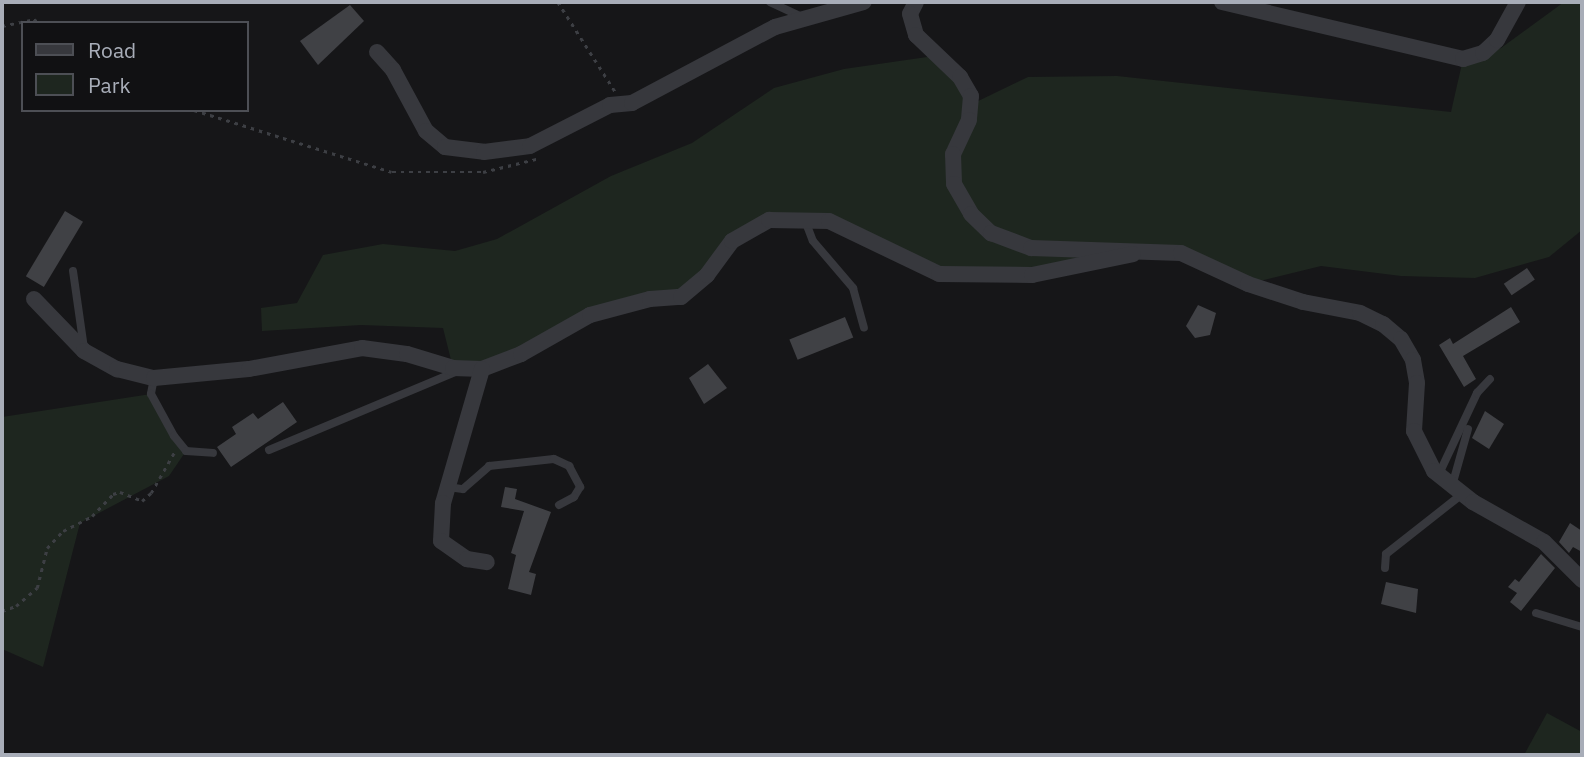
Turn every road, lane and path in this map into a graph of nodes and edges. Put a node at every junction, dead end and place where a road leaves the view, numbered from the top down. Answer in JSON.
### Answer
{"nodes":[{"id":1,"x":558,"y":2,"type":"edge"},
{"id":2,"x":769,"y":2,"type":"edge"},
{"id":3,"x":864,"y":2,"type":"edge"},
{"id":4,"x":916,"y":2,"type":"edge"},
{"id":5,"x":1222,"y":2,"type":"edge"},
{"id":6,"x":1518,"y":2,"type":"edge"},
{"id":7,"x":804,"y":18,"type":"junction"},
{"id":8,"x":21,"y":22,"type":"edge"},
{"id":9,"x":2,"y":26,"type":"edge"},
{"id":10,"x":377,"y":52,"type":"dead end"},
{"id":11,"x":621,"y":102,"type":"junction"},
{"id":12,"x":200,"y":112,"type":"edge"},
{"id":13,"x":547,"y":153,"type":"dead end"},
{"id":14,"x":806,"y":223,"type":"junction"},
{"id":15,"x":1133,"y":254,"type":"junction"},
{"id":16,"x":73,"y":271,"type":"dead end"},
{"id":17,"x":34,"y":299,"type":"dead end"},
{"id":18,"x":864,"y":328,"type":"dead end"},
{"id":19,"x":84,"y":351,"type":"junction"},
{"id":20,"x":464,"y":368,"type":"junction"},
{"id":21,"x":482,"y":369,"type":"junction"},
{"id":22,"x":154,"y":378,"type":"junction"},
{"id":23,"x":1489,"y":379,"type":"dead end"},
{"id":24,"x":1468,"y":429,"type":"dead end"},
{"id":25,"x":180,"y":442,"type":"junction"},
{"id":26,"x":269,"y":450,"type":"dead end"},
{"id":27,"x":213,"y":453,"type":"dead end"},
{"id":28,"x":1438,"y":476,"type":"junction"},
{"id":29,"x":448,"y":487,"type":"junction"},
{"id":30,"x":1457,"y":492,"type":"junction"},
{"id":31,"x":559,"y":505,"type":"dead end"},
{"id":32,"x":487,"y":562,"type":"dead end"},
{"id":33,"x":1385,"y":568,"type":"dead end"},
{"id":34,"x":1582,"y":580,"type":"edge"},
{"id":35,"x":2,"y":611,"type":"edge"},
{"id":36,"x":1535,"y":613,"type":"dead end"},
{"id":37,"x":1582,"y":627,"type":"edge"}],
"edges":[{"from":1,"to":11,"type":"path"},
{"from":2,"to":7,"type":"lane"},
{"from":3,"to":7,"type":"street"},
{"from":4,"to":15,"type":"street"},
{"from":5,"to":6,"type":"street"},
{"from":7,"to":11,"type":"street"},
{"from":8,"to":9,"type":"path"},
{"from":10,"to":11,"type":"street"},
{"from":12,"to":13,"type":"path"},
{"from":14,"to":15,"type":"street"},
{"from":14,"to":18,"type":"lane"},
{"from":14,"to":21,"type":"street"},
{"from":15,"to":28,"type":"street"},
{"from":16,"to":19,"type":"lane"},
{"from":17,"to":19,"type":"street"},
{"from":19,"to":22,"type":"street"},
{"from":20,"to":21,"type":"street"},
{"from":20,"to":22,"type":"street"},
{"from":20,"to":26,"type":"lane"},
{"from":21,"to":29,"type":"street"},
{"from":22,"to":25,"type":"lane"},
{"from":23,"to":28,"type":"lane"},
{"from":24,"to":30,"type":"lane"},
{"from":25,"to":27,"type":"lane"},
{"from":25,"to":35,"type":"path"},
{"from":28,"to":30,"type":"street"},
{"from":29,"to":31,"type":"lane"},
{"from":29,"to":32,"type":"street"},
{"from":30,"to":33,"type":"lane"},
{"from":30,"to":34,"type":"street"},
{"from":36,"to":37,"type":"lane"}]}
